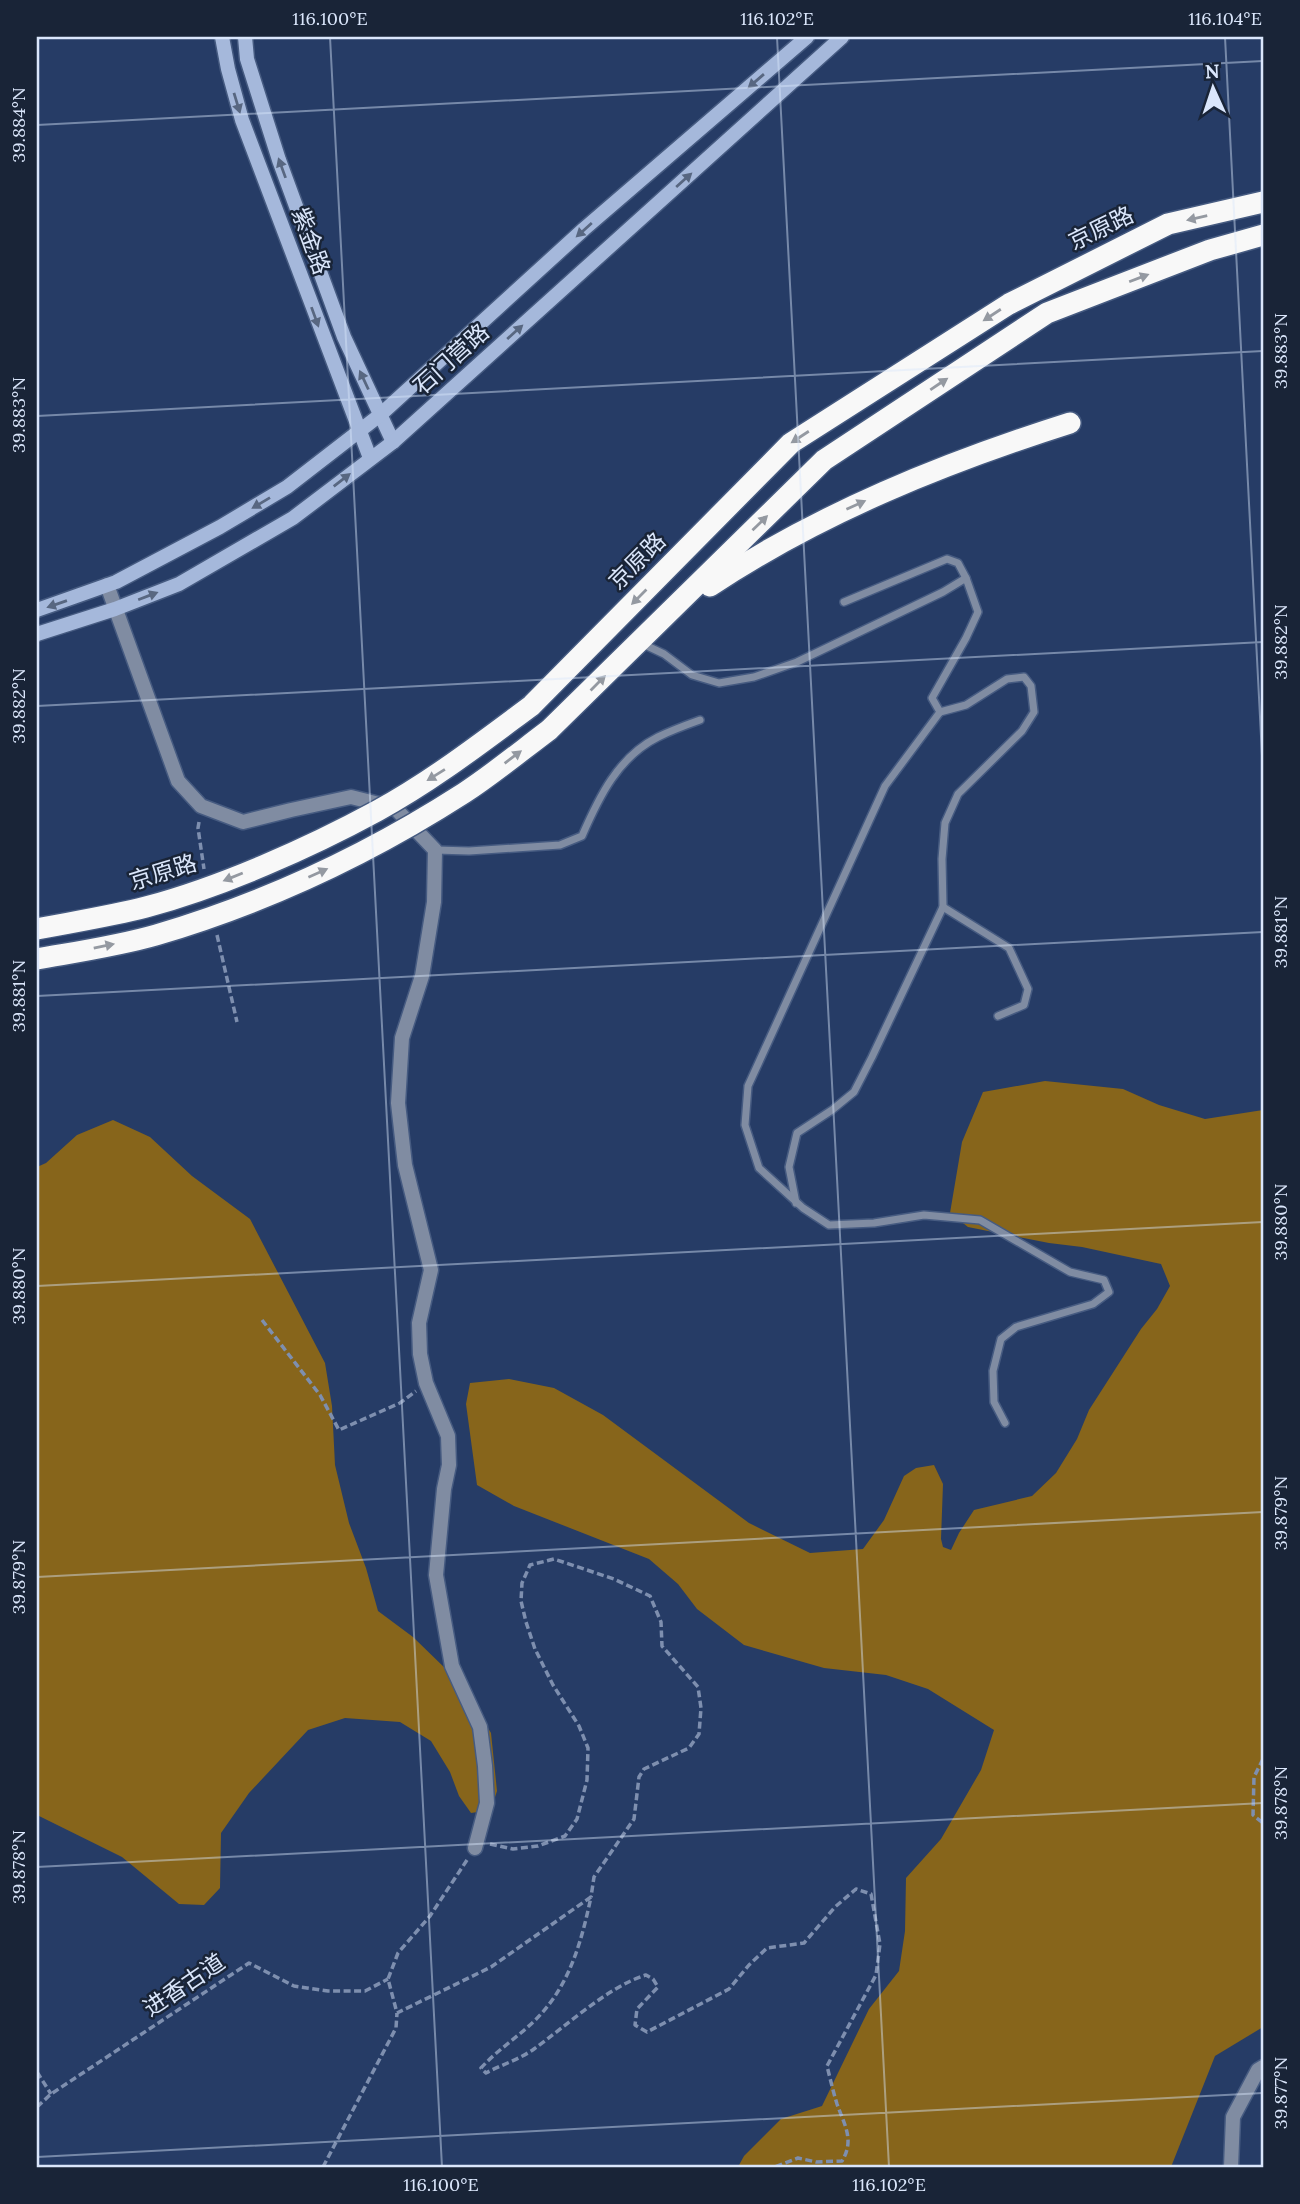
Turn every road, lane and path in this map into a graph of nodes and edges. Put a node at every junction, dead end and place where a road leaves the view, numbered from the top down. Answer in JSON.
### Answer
{"nodes":[{"id":1,"x":222,"y":37,"type":"edge"},
{"id":2,"x":245,"y":37,"type":"edge"},
{"id":3,"x":807,"y":37,"type":"edge"},
{"id":4,"x":842,"y":37,"type":"edge"},
{"id":5,"x":1263,"y":202,"type":"edge"},
{"id":6,"x":1263,"y":235,"type":"edge"},
{"id":7,"x":380,"y":415,"type":"junction"},
{"id":8,"x":1070,"y":423,"type":"dead end"},
{"id":9,"x":360,"y":432,"type":"junction"},
{"id":10,"x":393,"y":442,"type":"junction"},
{"id":11,"x":370,"y":458,"type":"junction"},
{"id":12,"x":966,"y":578,"type":"junction"},
{"id":13,"x":107,"y":585,"type":"junction"},
{"id":14,"x":844,"y":602,"type":"dead end"},
{"id":15,"x":115,"y":609,"type":"junction"},
{"id":16,"x":37,"y":610,"type":"edge"},
{"id":17,"x":670,"y":612,"type":"junction"},
{"id":18,"x":37,"y":634,"type":"edge"},
{"id":19,"x":639,"y":642,"type":"junction"},
{"id":20,"x":940,"y":712,"type":"junction"},
{"id":21,"x":700,"y":720,"type":"dead end"},
{"id":22,"x":435,"y":850,"type":"junction"},
{"id":23,"x":943,"y":906,"type":"junction"},
{"id":24,"x":37,"y":929,"type":"edge"},
{"id":25,"x":37,"y":959,"type":"edge"},
{"id":26,"x":998,"y":1016,"type":"dead end"},
{"id":27,"x":796,"y":1202,"type":"junction"},
{"id":28,"x":262,"y":1320,"type":"dead end"},
{"id":29,"x":426,"y":1383,"type":"junction"},
{"id":30,"x":1005,"y":1423,"type":"dead end"},
{"id":31,"x":1263,"y":1759,"type":"edge"},
{"id":32,"x":1263,"y":1823,"type":"edge"},
{"id":33,"x":475,"y":1845,"type":"junction"},
{"id":34,"x":591,"y":1897,"type":"junction"},
{"id":35,"x":388,"y":1979,"type":"junction"},
{"id":36,"x":397,"y":2012,"type":"junction"},
{"id":37,"x":1263,"y":2067,"type":"edge"},
{"id":38,"x":37,"y":2072,"type":"edge"},
{"id":39,"x":51,"y":2094,"type":"junction"},
{"id":40,"x":37,"y":2106,"type":"edge"},
{"id":41,"x":323,"y":2167,"type":"edge"},
{"id":42,"x":775,"y":2167,"type":"edge"},
{"id":43,"x":1231,"y":2167,"type":"edge"}],
"edges":[{"from":1,"to":9,"type":"main road","name":"紫金路","one_way":true},
{"from":7,"to":2,"type":"main road","name":"紫金路","one_way":true},
{"from":3,"to":7,"type":"main road","name":"石门营路","one_way":true},
{"from":10,"to":4,"type":"main road","name":"石门营路","one_way":true},
{"from":5,"to":24,"type":"highway","name":"京原路","one_way":true,"bridge":true},
{"from":17,"to":6,"type":"highway","one_way":true},
{"from":7,"to":9,"type":"main road","name":"石门营路"},
{"from":7,"to":10,"type":"main road","name":"紫金路"},
{"from":17,"to":8,"type":"highway","one_way":true},
{"from":9,"to":11,"type":"main road","name":"紫金路"},
{"from":9,"to":13,"type":"main road","name":"石门营路","one_way":true},
{"from":10,"to":11,"type":"main road","name":"石门营路"},
{"from":15,"to":11,"type":"main road","name":"石门营路","one_way":true},
{"from":12,"to":14,"type":"lane"},
{"from":12,"to":19,"type":"lane"},
{"from":12,"to":20,"type":"lane"},
{"from":13,"to":15,"type":"street"},
{"from":13,"to":16,"type":"main road","name":"石门营路","one_way":true},
{"from":15,"to":18,"type":"main road","name":"石门营路"},
{"from":15,"to":22,"type":"street"},
{"from":17,"to":19,"type":"highway"},
{"from":25,"to":19,"type":"highway","one_way":true,"bridge":true},
{"from":20,"to":23,"type":"lane"},
{"from":20,"to":27,"type":"lane"},
{"from":21,"to":22,"type":"lane"},
{"from":22,"to":29,"type":"street"},
{"from":23,"to":26,"type":"lane"},
{"from":23,"to":27,"type":"lane"},
{"from":27,"to":30,"type":"lane"},
{"from":28,"to":29,"type":"path"},
{"from":29,"to":33,"type":"street"},
{"from":31,"to":32,"type":"path"},
{"from":33,"to":34,"type":"path"},
{"from":33,"to":35,"type":"path"},
{"from":34,"to":36,"type":"path"},
{"from":34,"to":42,"type":"path"},
{"from":35,"to":36,"type":"path"},
{"from":35,"to":39,"type":"path","name":"进香古道"},
{"from":36,"to":41,"type":"path"},
{"from":37,"to":43,"type":"street"},
{"from":38,"to":39,"type":"path"},
{"from":39,"to":40,"type":"path"}]}
